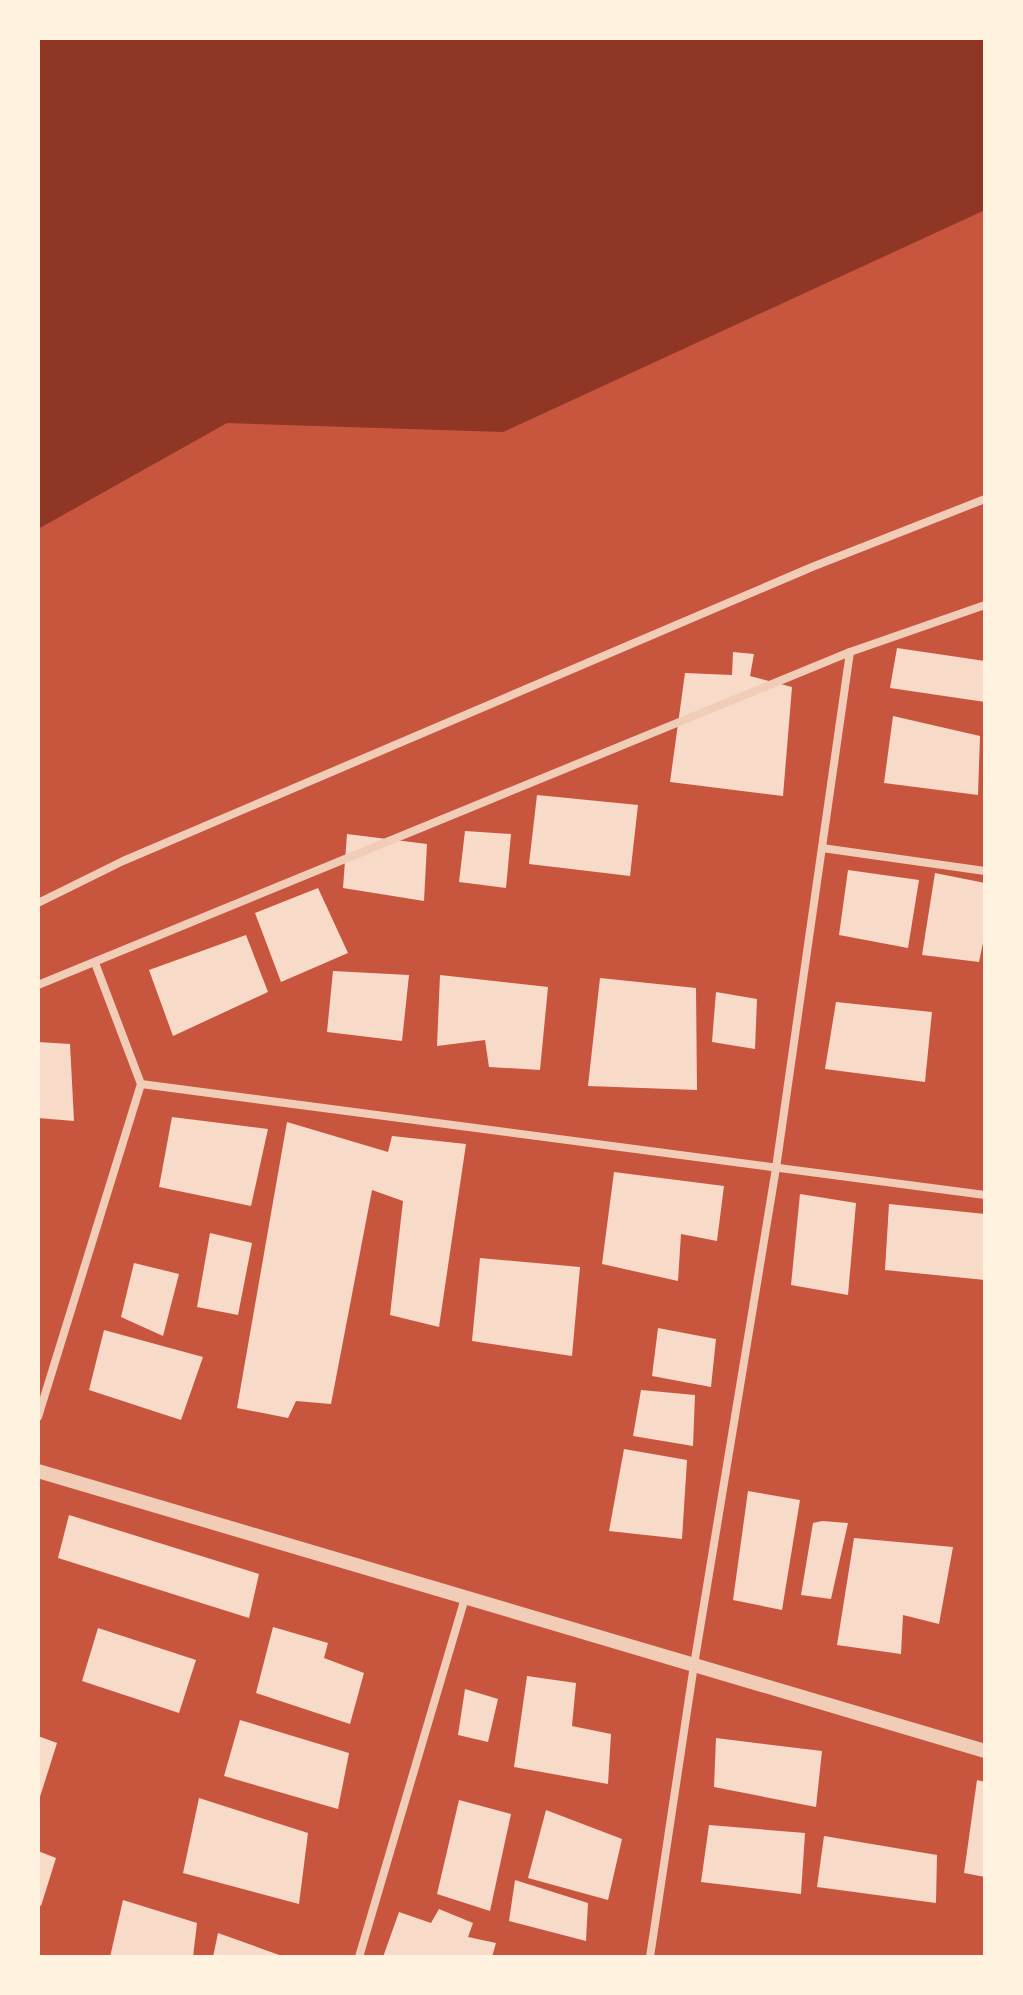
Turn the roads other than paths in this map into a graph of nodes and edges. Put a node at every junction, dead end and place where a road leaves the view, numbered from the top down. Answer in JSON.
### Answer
{"nodes":[{"id":1,"x":985,"y":499,"type":"edge"},
{"id":2,"x":985,"y":605,"type":"edge"},
{"id":3,"x":850,"y":652,"type":"junction"},
{"id":4,"x":822,"y":848,"type":"junction"},
{"id":5,"x":985,"y":871,"type":"edge"},
{"id":6,"x":38,"y":903,"type":"edge"},
{"id":7,"x":95,"y":963,"type":"junction"},
{"id":8,"x":38,"y":985,"type":"edge"},
{"id":9,"x":141,"y":1084,"type":"junction"},
{"id":10,"x":776,"y":1168,"type":"junction"},
{"id":11,"x":985,"y":1195,"type":"edge"},
{"id":12,"x":38,"y":1417,"type":"edge"},
{"id":13,"x":38,"y":1471,"type":"edge"},
{"id":14,"x":465,"y":1598,"type":"junction"},
{"id":15,"x":694,"y":1665,"type":"junction"},
{"id":16,"x":985,"y":1751,"type":"edge"},
{"id":17,"x":359,"y":1957,"type":"edge"},
{"id":18,"x":650,"y":1957,"type":"edge"}],
"edges":[{"from":1,"to":6,"type":"street"},
{"from":2,"to":3,"type":"street"},
{"from":3,"to":4,"type":"street"},
{"from":3,"to":7,"type":"street"},
{"from":4,"to":5,"type":"street"},
{"from":4,"to":10,"type":"street"},
{"from":7,"to":8,"type":"street"},
{"from":7,"to":9,"type":"street"},
{"from":9,"to":10,"type":"street"},
{"from":9,"to":12,"type":"street"},
{"from":10,"to":11,"type":"street"},
{"from":10,"to":15,"type":"street"},
{"from":13,"to":14,"type":"street"},
{"from":14,"to":15,"type":"street"},
{"from":14,"to":17,"type":"street"},
{"from":15,"to":16,"type":"street"},
{"from":15,"to":18,"type":"street"}]}
